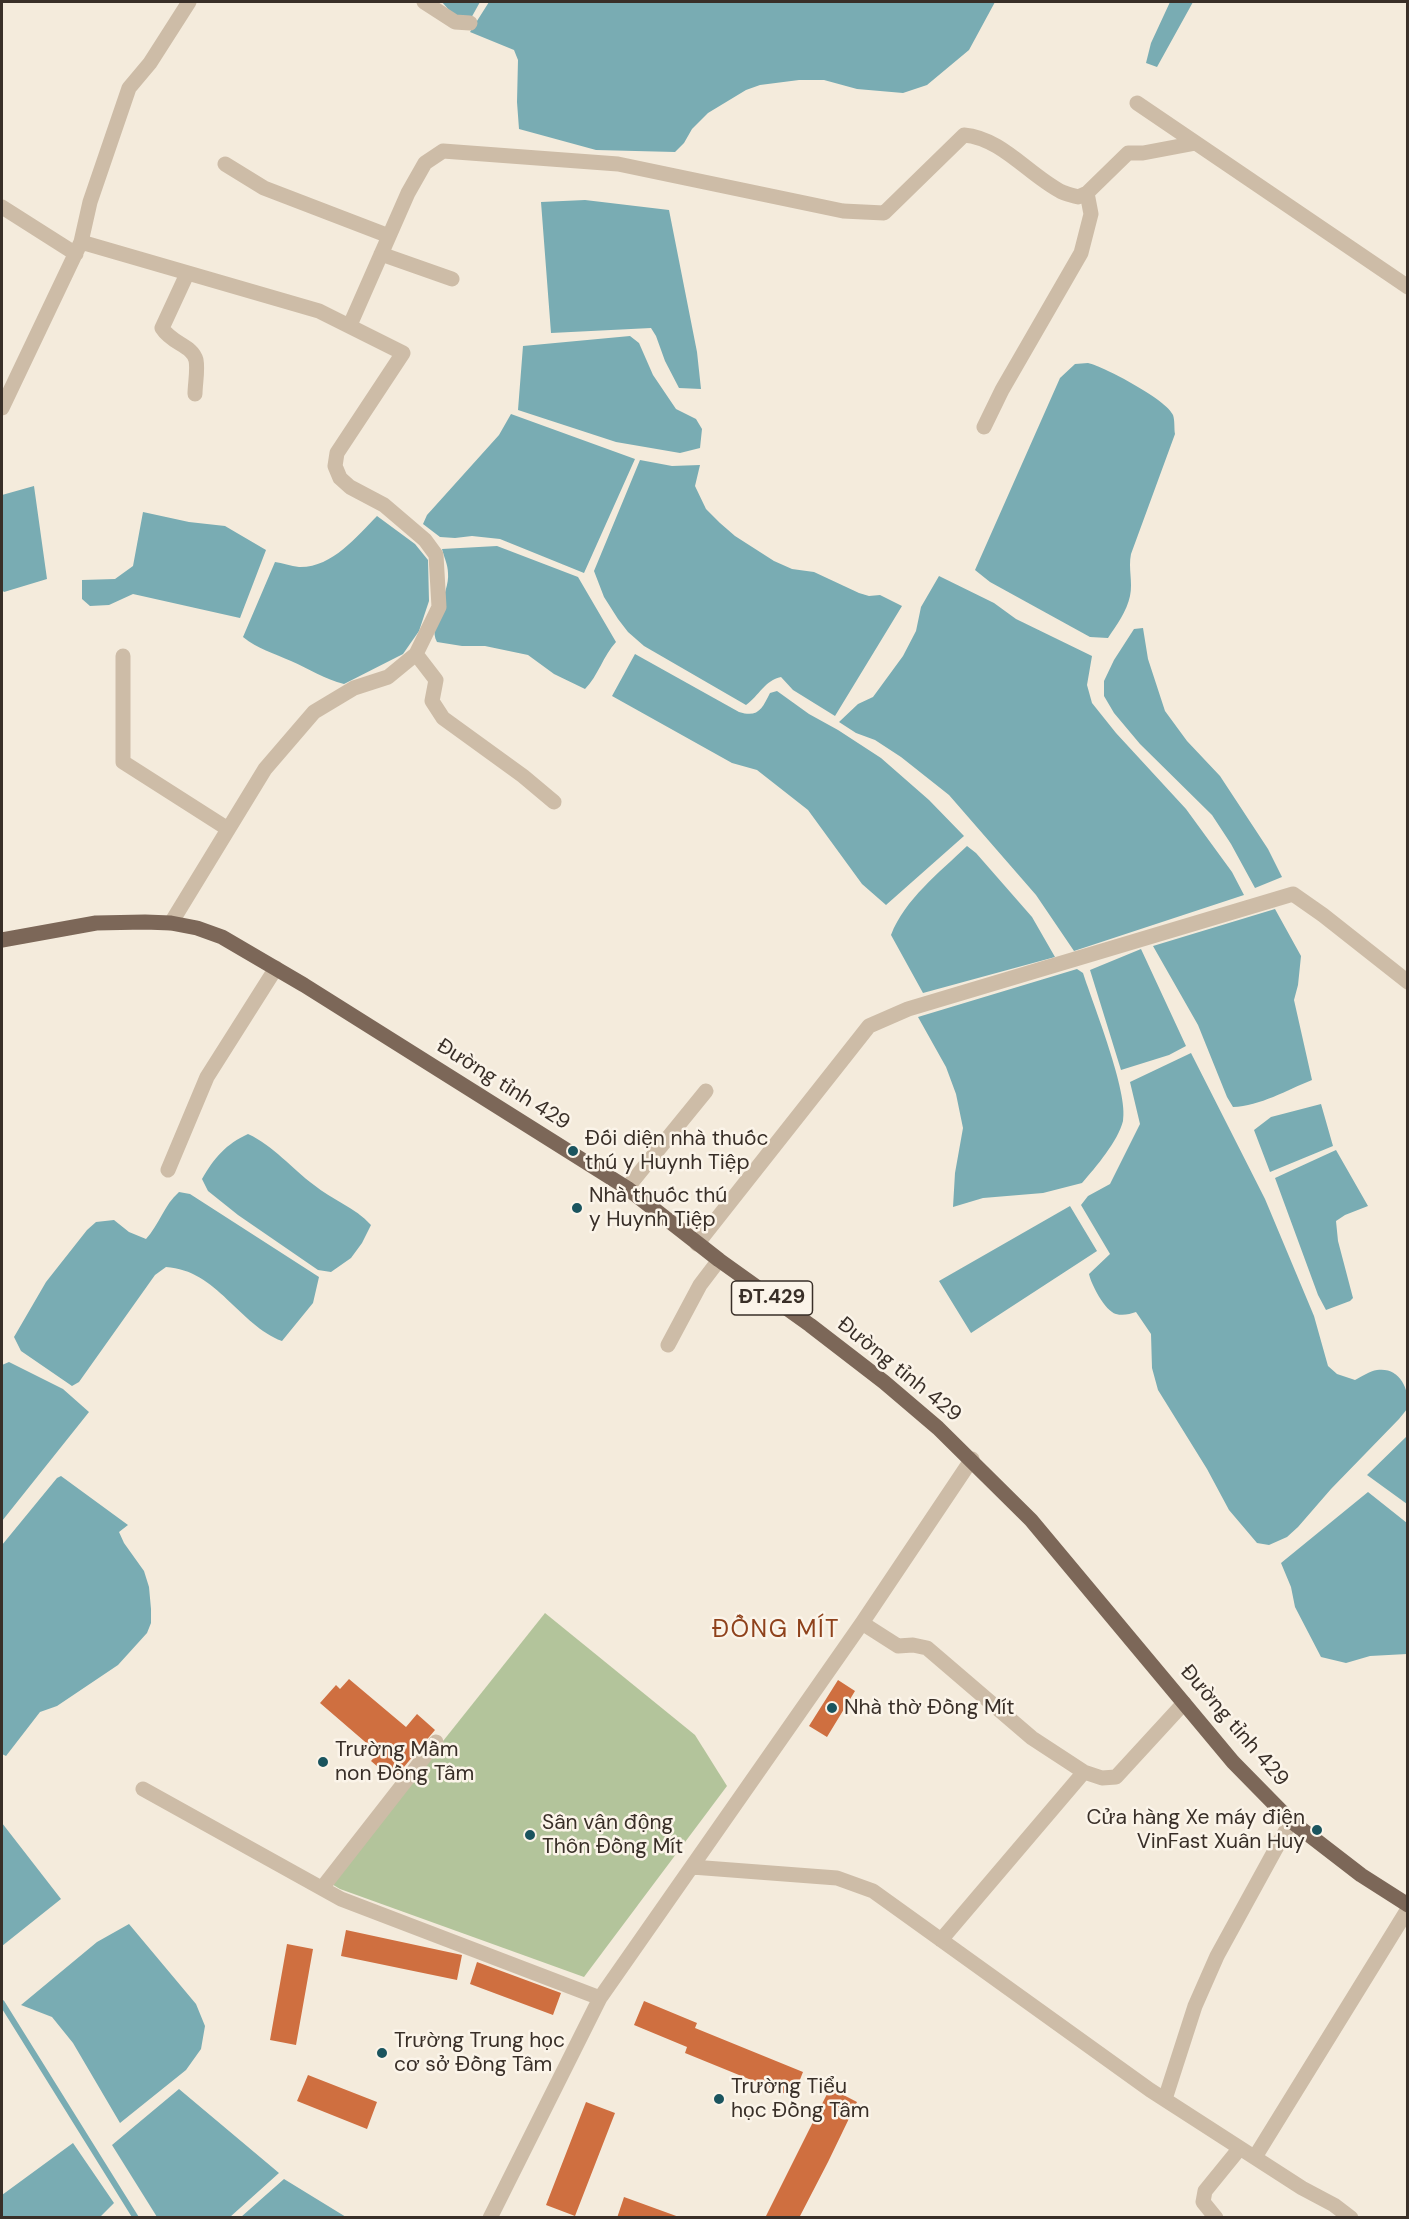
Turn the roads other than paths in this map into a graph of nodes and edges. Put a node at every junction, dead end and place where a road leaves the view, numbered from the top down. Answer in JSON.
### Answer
{"nodes":[{"id":1,"x":189,"y":2,"type":"edge"},
{"id":2,"x":424,"y":2,"type":"edge"},
{"id":3,"x":470,"y":23,"type":"dead end"},
{"id":4,"x":1137,"y":103,"type":"dead end"},
{"id":5,"x":1196,"y":143,"type":"junction"},
{"id":6,"x":225,"y":164,"type":"dead end"},
{"id":7,"x":1087,"y":193,"type":"junction"},
{"id":8,"x":2,"y":207,"type":"edge"},
{"id":9,"x":389,"y":236,"type":"junction"},
{"id":10,"x":79,"y":248,"type":"junction"},
{"id":11,"x":381,"y":254,"type":"junction"},
{"id":12,"x":187,"y":273,"type":"junction"},
{"id":13,"x":452,"y":279,"type":"dead end"},
{"id":14,"x":1407,"y":287,"type":"edge"},
{"id":15,"x":350,"y":325,"type":"junction"},
{"id":16,"x":195,"y":394,"type":"dead end"},
{"id":17,"x":2,"y":404,"type":"edge"},
{"id":18,"x":984,"y":427,"type":"dead end"},
{"id":19,"x":416,"y":654,"type":"junction"},
{"id":20,"x":123,"y":656,"type":"dead end"},
{"id":21,"x":554,"y":802,"type":"dead end"},
{"id":22,"x":228,"y":829,"type":"junction"},
{"id":23,"x":171,"y":923,"type":"junction"},
{"id":24,"x":2,"y":940,"type":"edge"},
{"id":25,"x":276,"y":968,"type":"junction"},
{"id":26,"x":1407,"y":982,"type":"edge"},
{"id":27,"x":706,"y":1091,"type":"dead end"},
{"id":28,"x":168,"y":1170,"type":"dead end"},
{"id":29,"x":627,"y":1188,"type":"junction"},
{"id":30,"x":697,"y":1244,"type":"junction"},
{"id":31,"x":719,"y":1260,"type":"junction"},
{"id":32,"x":668,"y":1345,"type":"dead end"},
{"id":33,"x":972,"y":1460,"type":"junction"},
{"id":34,"x":862,"y":1623,"type":"junction"},
{"id":35,"x":1184,"y":1702,"type":"junction"},
{"id":36,"x":436,"y":1742,"type":"dead end"},
{"id":37,"x":1084,"y":1772,"type":"junction"},
{"id":38,"x":143,"y":1789,"type":"dead end"},
{"id":39,"x":1291,"y":1821,"type":"junction"},
{"id":40,"x":692,"y":1867,"type":"junction"},
{"id":41,"x":322,"y":1888,"type":"junction"},
{"id":42,"x":1407,"y":1907,"type":"edge"},
{"id":43,"x":941,"y":1940,"type":"junction"},
{"id":44,"x":600,"y":1998,"type":"junction"},
{"id":45,"x":1165,"y":2099,"type":"junction"},
{"id":46,"x":1240,"y":2148,"type":"junction"},
{"id":47,"x":1255,"y":2157,"type":"junction"},
{"id":48,"x":490,"y":2217,"type":"edge"},
{"id":49,"x":1216,"y":2217,"type":"edge"},
{"id":50,"x":1351,"y":2217,"type":"edge"}],
"edges":[{"from":1,"to":10,"type":"street"},
{"from":2,"to":3,"type":"street"},
{"from":4,"to":5,"type":"street"},
{"from":5,"to":7,"type":"street"},
{"from":5,"to":14,"type":"street"},
{"from":6,"to":9,"type":"street"},
{"from":7,"to":9,"type":"street"},
{"from":7,"to":18,"type":"street"},
{"from":8,"to":10,"type":"street"},
{"from":9,"to":11,"type":"street"},
{"from":10,"to":12,"type":"street"},
{"from":10,"to":17,"type":"street"},
{"from":11,"to":13,"type":"street"},
{"from":11,"to":15,"type":"street"},
{"from":12,"to":15,"type":"street"},
{"from":12,"to":16,"type":"street"},
{"from":15,"to":19,"type":"street"},
{"from":19,"to":21,"type":"street"},
{"from":19,"to":22,"type":"street"},
{"from":20,"to":22,"type":"street"},
{"from":22,"to":23,"type":"street"},
{"from":23,"to":24,"type":"main road","name":"Đường tỉnh 429","number":"ĐT.429"},
{"from":23,"to":25,"type":"main road","name":"Đường tỉnh 429","number":"ĐT.429"},
{"from":25,"to":28,"type":"street"},
{"from":25,"to":29,"type":"main road","name":"Đường tỉnh 429","number":"ĐT.429"},
{"from":26,"to":30,"type":"street"},
{"from":27,"to":29,"type":"street"},
{"from":29,"to":30,"type":"main road","name":"Đường tỉnh 429","number":"ĐT.429"},
{"from":30,"to":31,"type":"main road","name":"Đường tỉnh 429","number":"ĐT.429"},
{"from":31,"to":32,"type":"street"},
{"from":31,"to":33,"type":"main road","name":"Đường tỉnh 429","number":"ĐT.429"},
{"from":33,"to":34,"type":"street"},
{"from":33,"to":35,"type":"main road","name":"Đường tỉnh 429","number":"ĐT.429"},
{"from":34,"to":37,"type":"street"},
{"from":34,"to":40,"type":"street"},
{"from":35,"to":37,"type":"street"},
{"from":35,"to":39,"type":"main road","name":"Đường tỉnh 429","number":"ĐT.429"},
{"from":36,"to":41,"type":"street"},
{"from":37,"to":43,"type":"street"},
{"from":38,"to":41,"type":"street"},
{"from":39,"to":42,"type":"main road","name":"Đường tỉnh 429","number":"ĐT.429"},
{"from":39,"to":45,"type":"street"},
{"from":40,"to":43,"type":"street"},
{"from":40,"to":44,"type":"street"},
{"from":41,"to":44,"type":"street"},
{"from":42,"to":47,"type":"street"},
{"from":43,"to":45,"type":"street"},
{"from":44,"to":48,"type":"street"},
{"from":45,"to":46,"type":"street"},
{"from":46,"to":47,"type":"street"},
{"from":46,"to":49,"type":"street"},
{"from":47,"to":50,"type":"street"}]}
